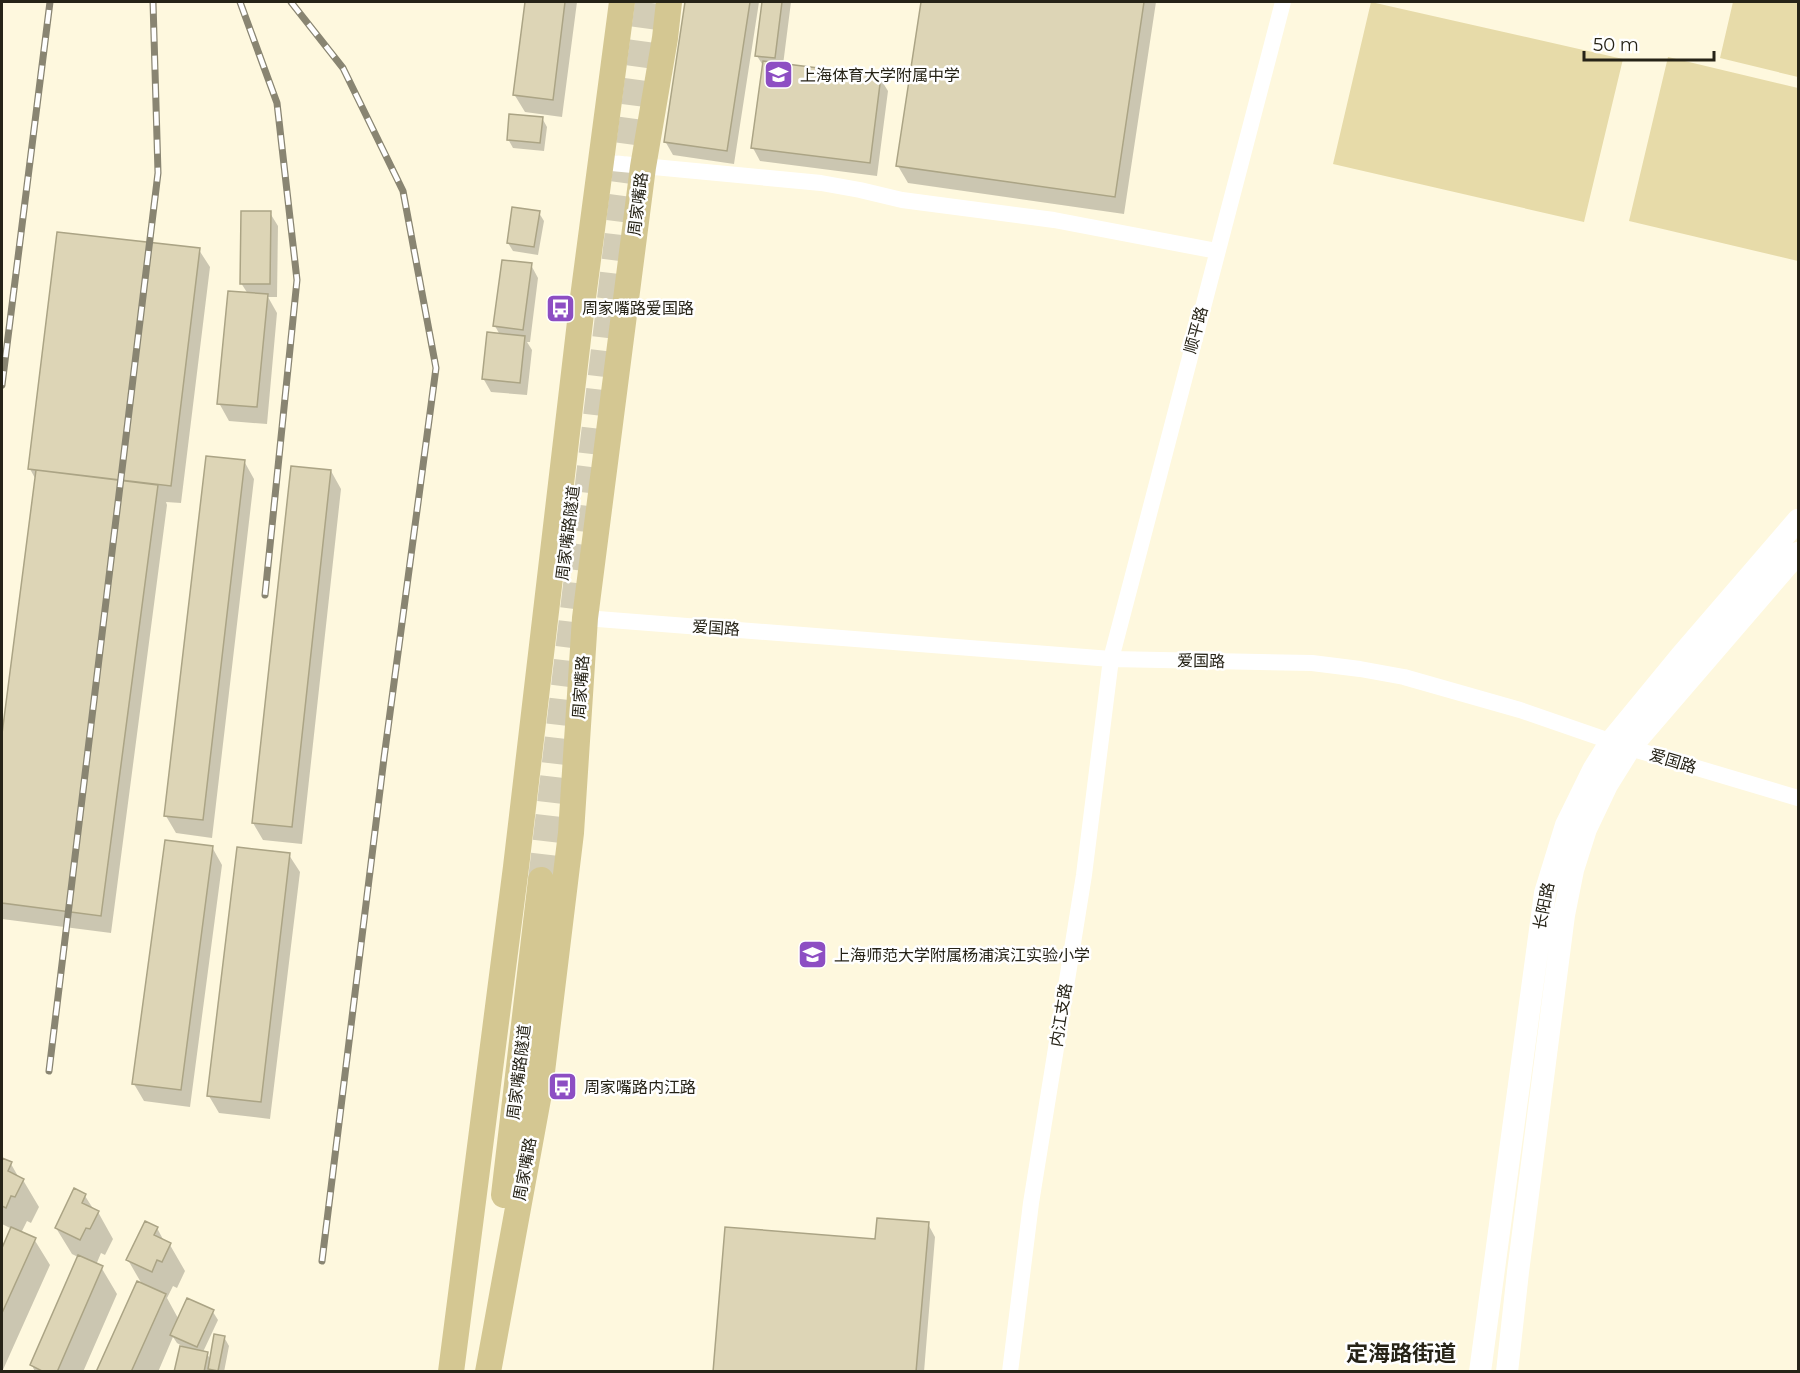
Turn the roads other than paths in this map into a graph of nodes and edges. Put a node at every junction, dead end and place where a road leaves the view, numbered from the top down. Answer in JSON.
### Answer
{"nodes":[{"id":1,"x":622,"y":2,"type":"edge"},
{"id":2,"x":669,"y":2,"type":"edge"},
{"id":3,"x":1283,"y":2,"type":"edge"},
{"id":4,"x":601,"y":162,"type":"junction"},
{"id":5,"x":643,"y":167,"type":"junction"},
{"id":6,"x":610,"y":198,"type":"dead end"},
{"id":7,"x":1217,"y":251,"type":"junction"},
{"id":8,"x":1798,"y":520,"type":"edge"},
{"id":9,"x":1798,"y":553,"type":"edge"},
{"id":10,"x":585,"y":618,"type":"junction"},
{"id":11,"x":1111,"y":659,"type":"junction"},
{"id":12,"x":1621,"y":745,"type":"junction"},
{"id":13,"x":1798,"y":798,"type":"edge"},
{"id":14,"x":516,"y":867,"type":"junction"},
{"id":15,"x":541,"y":880,"type":"tunnel mouth"},
{"id":16,"x":451,"y":1371,"type":"edge"},
{"id":17,"x":486,"y":1371,"type":"edge"},
{"id":18,"x":1010,"y":1371,"type":"edge"},
{"id":19,"x":1480,"y":1371,"type":"edge"},
{"id":20,"x":1507,"y":1371,"type":"edge"}],
"edges":[{"from":1,"to":4,"type":"main road"},
{"from":2,"to":5,"type":"main road","name":"周家嘴路"},
{"from":3,"to":7,"type":"street","name":"顺平路"},
{"from":4,"to":5,"type":"street"},
{"from":4,"to":14,"type":"main road"},
{"from":5,"to":7,"type":"street"},
{"from":5,"to":10,"type":"main road","name":"周家嘴路"},
{"from":6,"to":14,"type":"main road","name":"周家嘴路隧道"},
{"from":7,"to":11,"type":"street","name":"顺平路"},
{"from":8,"to":12,"type":"main road","name":"长阳路"},
{"from":9,"to":12,"type":"main road","name":"长阳路"},
{"from":10,"to":11,"type":"street","name":"爱国路"},
{"from":10,"to":17,"type":"main road","name":"周家嘴路"},
{"from":11,"to":12,"type":"street","name":"爱国路"},
{"from":11,"to":18,"type":"street","name":"内江支路"},
{"from":12,"to":13,"type":"street","name":"爱国路"},
{"from":12,"to":19,"type":"main road","name":"长阳路"},
{"from":12,"to":20,"type":"main road","name":"长阳路"},
{"from":14,"to":16,"type":"main road"},
{"from":15,"to":17,"type":"main road","name":"周家嘴路隧道"}]}
